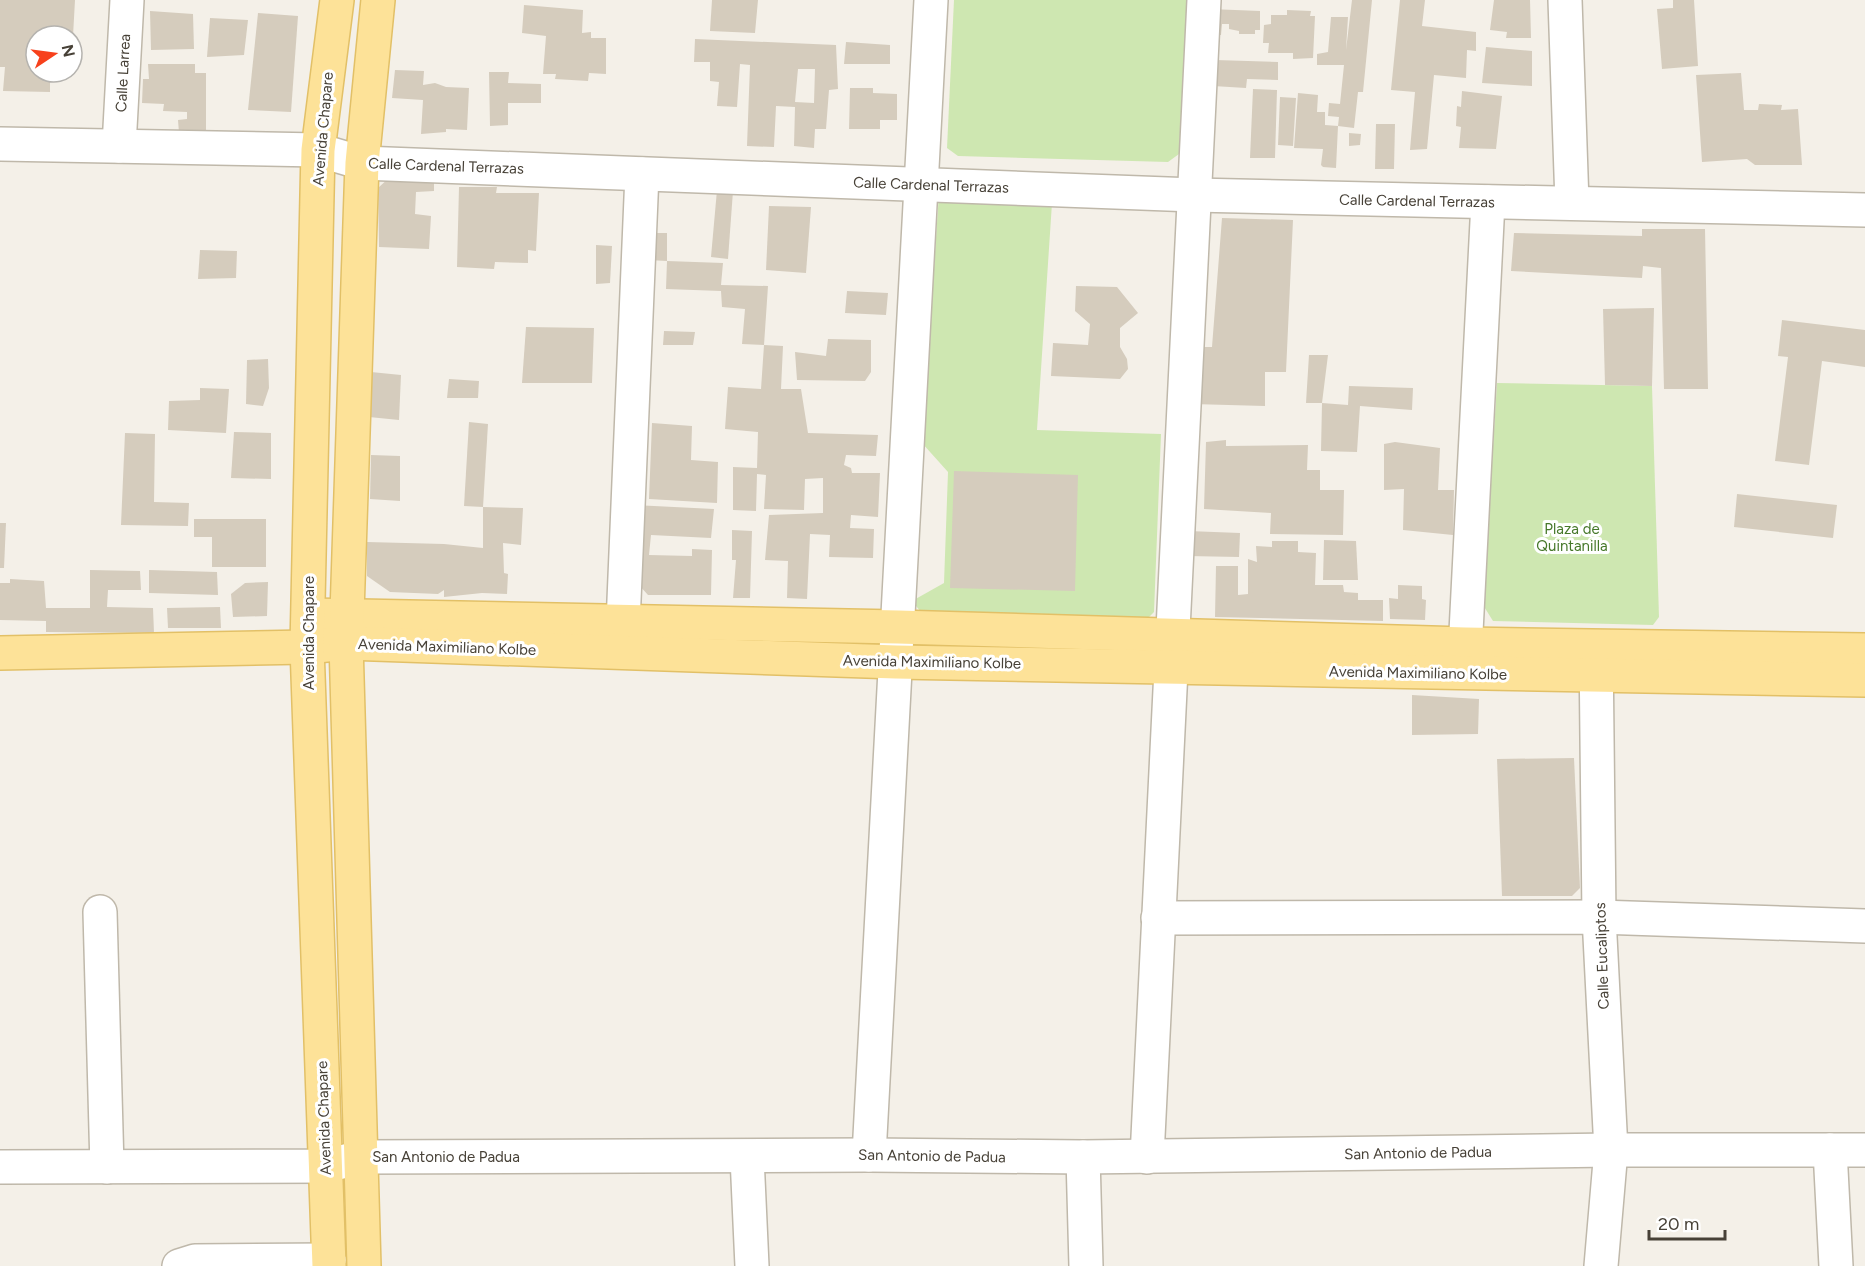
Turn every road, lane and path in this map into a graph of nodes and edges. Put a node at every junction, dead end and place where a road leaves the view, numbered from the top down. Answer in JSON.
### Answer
{"nodes":[{"id":1,"x":127,"y":0,"type":"edge"},
{"id":2,"x":337,"y":0,"type":"edge"},
{"id":3,"x":378,"y":0,"type":"edge"},
{"id":4,"x":931,"y":0,"type":"edge"},
{"id":5,"x":1204,"y":0,"type":"edge"},
{"id":6,"x":1565,"y":0,"type":"edge"},
{"id":7,"x":0,"y":144,"type":"edge"},
{"id":8,"x":119,"y":146,"type":"junction"},
{"id":9,"x":318,"y":150,"type":"junction"},
{"id":10,"x":362,"y":163,"type":"junction"},
{"id":11,"x":642,"y":174,"type":"junction"},
{"id":12,"x":921,"y":185,"type":"junction"},
{"id":13,"x":1194,"y":195,"type":"junction"},
{"id":14,"x":1488,"y":202,"type":"junction"},
{"id":15,"x":1572,"y":203,"type":"junction"},
{"id":16,"x":1865,"y":210,"type":"edge"},
{"id":17,"x":309,"y":615,"type":"junction"},
{"id":18,"x":623,"y":624,"type":"junction"},
{"id":19,"x":898,"y":627,"type":"junction"},
{"id":20,"x":347,"y":629,"type":"junction"},
{"id":21,"x":1171,"y":635,"type":"junction"},
{"id":22,"x":307,"y":647,"type":"junction"},
{"id":23,"x":1865,"y":650,"type":"edge"},
{"id":24,"x":0,"y":653,"type":"edge"},
{"id":25,"x":1464,"y":658,"type":"junction"},
{"id":26,"x":1596,"y":661,"type":"junction"},
{"id":27,"x":896,"y":662,"type":"junction"},
{"id":28,"x":1169,"y":668,"type":"junction"},
{"id":29,"x":1865,"y":680,"type":"edge"},
{"id":30,"x":100,"y":912,"type":"dead end"},
{"id":31,"x":1599,"y":917,"type":"junction"},
{"id":32,"x":1158,"y":918,"type":"junction"},
{"id":33,"x":1865,"y":926,"type":"edge"},
{"id":34,"x":1611,"y":1150,"type":"junction"},
{"id":35,"x":1830,"y":1150,"type":"junction"},
{"id":36,"x":1865,"y":1150,"type":"edge"},
{"id":37,"x":869,"y":1155,"type":"junction"},
{"id":38,"x":1147,"y":1156,"type":"junction"},
{"id":39,"x":361,"y":1157,"type":"junction"},
{"id":40,"x":747,"y":1157,"type":"junction"},
{"id":41,"x":1083,"y":1157,"type":"junction"},
{"id":42,"x":326,"y":1166,"type":"junction"},
{"id":43,"x":0,"y":1167,"type":"edge"},
{"id":44,"x":107,"y":1167,"type":"junction"},
{"id":45,"x":329,"y":1263,"type":"edge"},
{"id":46,"x":178,"y":1266,"type":"edge"},
{"id":47,"x":364,"y":1266,"type":"edge"},
{"id":48,"x":752,"y":1266,"type":"edge"},
{"id":49,"x":1086,"y":1266,"type":"edge"},
{"id":50,"x":1601,"y":1266,"type":"edge"},
{"id":51,"x":1836,"y":1266,"type":"edge"}],
"edges":[{"from":1,"to":8,"type":"street","name":"Calle Larrea"},
{"from":2,"to":9,"type":"main road","name":"Avenida Chapare"},
{"from":3,"to":10,"type":"main road"},
{"from":4,"to":12,"type":"street"},
{"from":5,"to":13,"type":"street"},
{"from":6,"to":15,"type":"street"},
{"from":7,"to":8,"type":"street","name":"Calle Cardenal Terrazas"},
{"from":8,"to":9,"type":"street","name":"Calle Cardenal Terrazas"},
{"from":9,"to":10,"type":"street","name":"Calle Cardenal Terrazas"},
{"from":9,"to":17,"type":"main road","name":"Avenida Chapare"},
{"from":10,"to":11,"type":"street","name":"Calle Cardenal Terrazas"},
{"from":10,"to":20,"type":"main road"},
{"from":11,"to":12,"type":"street","name":"Calle Cardenal Terrazas"},
{"from":11,"to":18,"type":"street"},
{"from":12,"to":13,"type":"street","name":"Calle Cardenal Terrazas"},
{"from":12,"to":19,"type":"street"},
{"from":13,"to":14,"type":"street","name":"Calle Cardenal Terrazas"},
{"from":13,"to":21,"type":"street"},
{"from":14,"to":15,"type":"street","name":"Calle Cardenal Terrazas"},
{"from":14,"to":25,"type":"street"},
{"from":15,"to":16,"type":"street","name":"Calle Cardenal Terrazas"},
{"from":17,"to":20,"type":"main road","name":"Avenida Maximiliano Kolbe"},
{"from":17,"to":22,"type":"main road","name":"Avenida Chapare"},
{"from":18,"to":19,"type":"main road","name":"Avenida Maximiliano Kolbe"},
{"from":18,"to":20,"type":"main road","name":"Avenida Maximiliano Kolbe"},
{"from":19,"to":21,"type":"main road","name":"Avenida Maximiliano Kolbe"},
{"from":19,"to":27,"type":"street"},
{"from":20,"to":22,"type":"main road","name":"Avenida Maximiliano Kolbe"},
{"from":20,"to":27,"type":"main road","name":"Avenida Maximiliano Kolbe"},
{"from":20,"to":39,"type":"main road"},
{"from":21,"to":25,"type":"main road","name":"Avenida Maximiliano Kolbe"},
{"from":21,"to":28,"type":"street"},
{"from":22,"to":24,"type":"main road","name":"Avenida Maximiliano Kolbe"},
{"from":22,"to":42,"type":"main road","name":"Avenida Chapare"},
{"from":23,"to":26,"type":"main road","name":"Avenida Maximiliano Kolbe"},
{"from":25,"to":26,"type":"main road","name":"Avenida Maximiliano Kolbe"},
{"from":25,"to":28,"type":"main road","name":"Avenida Maximiliano Kolbe"},
{"from":26,"to":29,"type":"main road","name":"Avenida Maximiliano Kolbe"},
{"from":26,"to":31,"type":"street","name":"Calle Eucaliptos"},
{"from":27,"to":28,"type":"main road","name":"Avenida Maximiliano Kolbe"},
{"from":27,"to":37,"type":"street"},
{"from":28,"to":32,"type":"street"},
{"from":30,"to":44,"type":"street"},
{"from":31,"to":32,"type":"street"},
{"from":31,"to":33,"type":"street"},
{"from":31,"to":34,"type":"street","name":"Calle Eucaliptos"},
{"from":32,"to":38,"type":"street"},
{"from":34,"to":35,"type":"street","name":"San Antonio de Padua"},
{"from":34,"to":38,"type":"street","name":"San Antonio de Padua"},
{"from":34,"to":50,"type":"street","name":"Calle Eucaliptos"},
{"from":35,"to":36,"type":"street","name":"San Antonio de Padua"},
{"from":35,"to":51,"type":"street"},
{"from":37,"to":40,"type":"street","name":"San Antonio de Padua"},
{"from":37,"to":41,"type":"street","name":"San Antonio de Padua"},
{"from":38,"to":41,"type":"street","name":"San Antonio de Padua"},
{"from":39,"to":40,"type":"street","name":"San Antonio de Padua"},
{"from":39,"to":42,"type":"street","name":"San Antonio de Padua"},
{"from":39,"to":47,"type":"main road"},
{"from":40,"to":48,"type":"street"},
{"from":41,"to":49,"type":"street"},
{"from":42,"to":44,"type":"street","name":"San Antonio de Padua"},
{"from":42,"to":45,"type":"main road","name":"Avenida Chapare"},
{"from":43,"to":44,"type":"street","name":"San Antonio de Padua"},
{"from":45,"to":46,"type":"street"}]}
